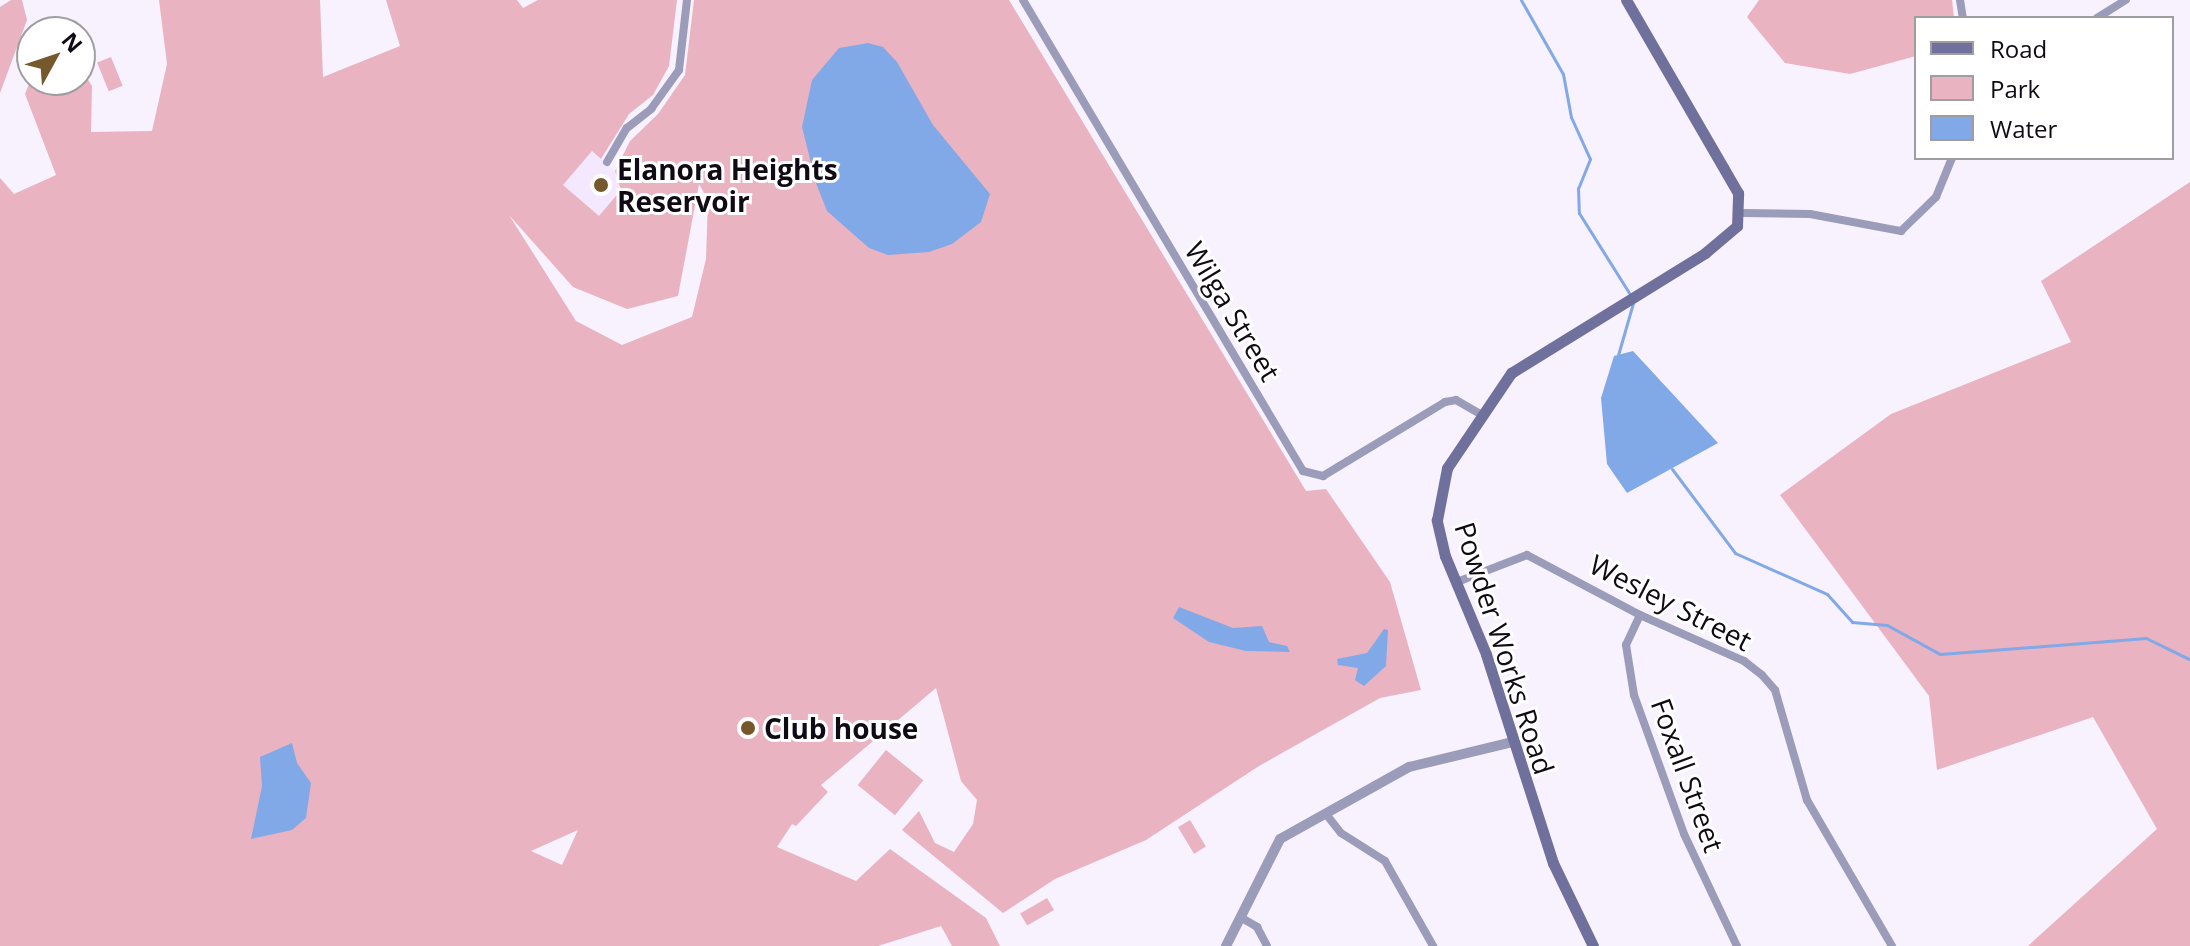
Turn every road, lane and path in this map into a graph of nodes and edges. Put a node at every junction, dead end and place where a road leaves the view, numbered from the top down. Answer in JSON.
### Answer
{"nodes":[{"id":1,"x":687,"y":0,"type":"edge"},
{"id":2,"x":1023,"y":0,"type":"edge"},
{"id":3,"x":1626,"y":0,"type":"edge"},
{"id":4,"x":2124,"y":1,"type":"edge"},
{"id":5,"x":2100,"y":16,"type":"edge"},
{"id":6,"x":1951,"y":160,"type":"edge"},
{"id":7,"x":607,"y":162,"type":"dead end"},
{"id":8,"x":1741,"y":213,"type":"junction"},
{"id":9,"x":1480,"y":414,"type":"junction"},
{"id":10,"x":1457,"y":582,"type":"junction"},
{"id":11,"x":1640,"y":615,"type":"junction"},
{"id":12,"x":1512,"y":742,"type":"junction"},
{"id":13,"x":1326,"y":814,"type":"junction"},
{"id":14,"x":1240,"y":917,"type":"junction"},
{"id":15,"x":1226,"y":946,"type":"edge"},
{"id":16,"x":1267,"y":946,"type":"edge"},
{"id":17,"x":1433,"y":946,"type":"edge"},
{"id":18,"x":1593,"y":946,"type":"edge"},
{"id":19,"x":1737,"y":946,"type":"edge"},
{"id":20,"x":1892,"y":946,"type":"edge"}],
"edges":[{"from":1,"to":7,"type":"street"},
{"from":2,"to":9,"type":"street","name":"Wilga Street"},
{"from":3,"to":8,"type":"main road"},
{"from":4,"to":5,"type":"street"},
{"from":6,"to":8,"type":"street"},
{"from":8,"to":9,"type":"main road","name":"Powder Works Road"},
{"from":9,"to":10,"type":"main road","name":"Powder Works Road"},
{"from":10,"to":11,"type":"street","name":"Wesley Street"},
{"from":10,"to":12,"type":"main road","name":"Powder Works Road"},
{"from":11,"to":19,"type":"street","name":"Foxall Street"},
{"from":11,"to":20,"type":"street","name":"Wesley Street"},
{"from":12,"to":13,"type":"street"},
{"from":12,"to":18,"type":"main road","name":"Powder Works Road"},
{"from":13,"to":14,"type":"street"},
{"from":13,"to":17,"type":"street"},
{"from":14,"to":15,"type":"street"},
{"from":14,"to":16,"type":"street"}]}
